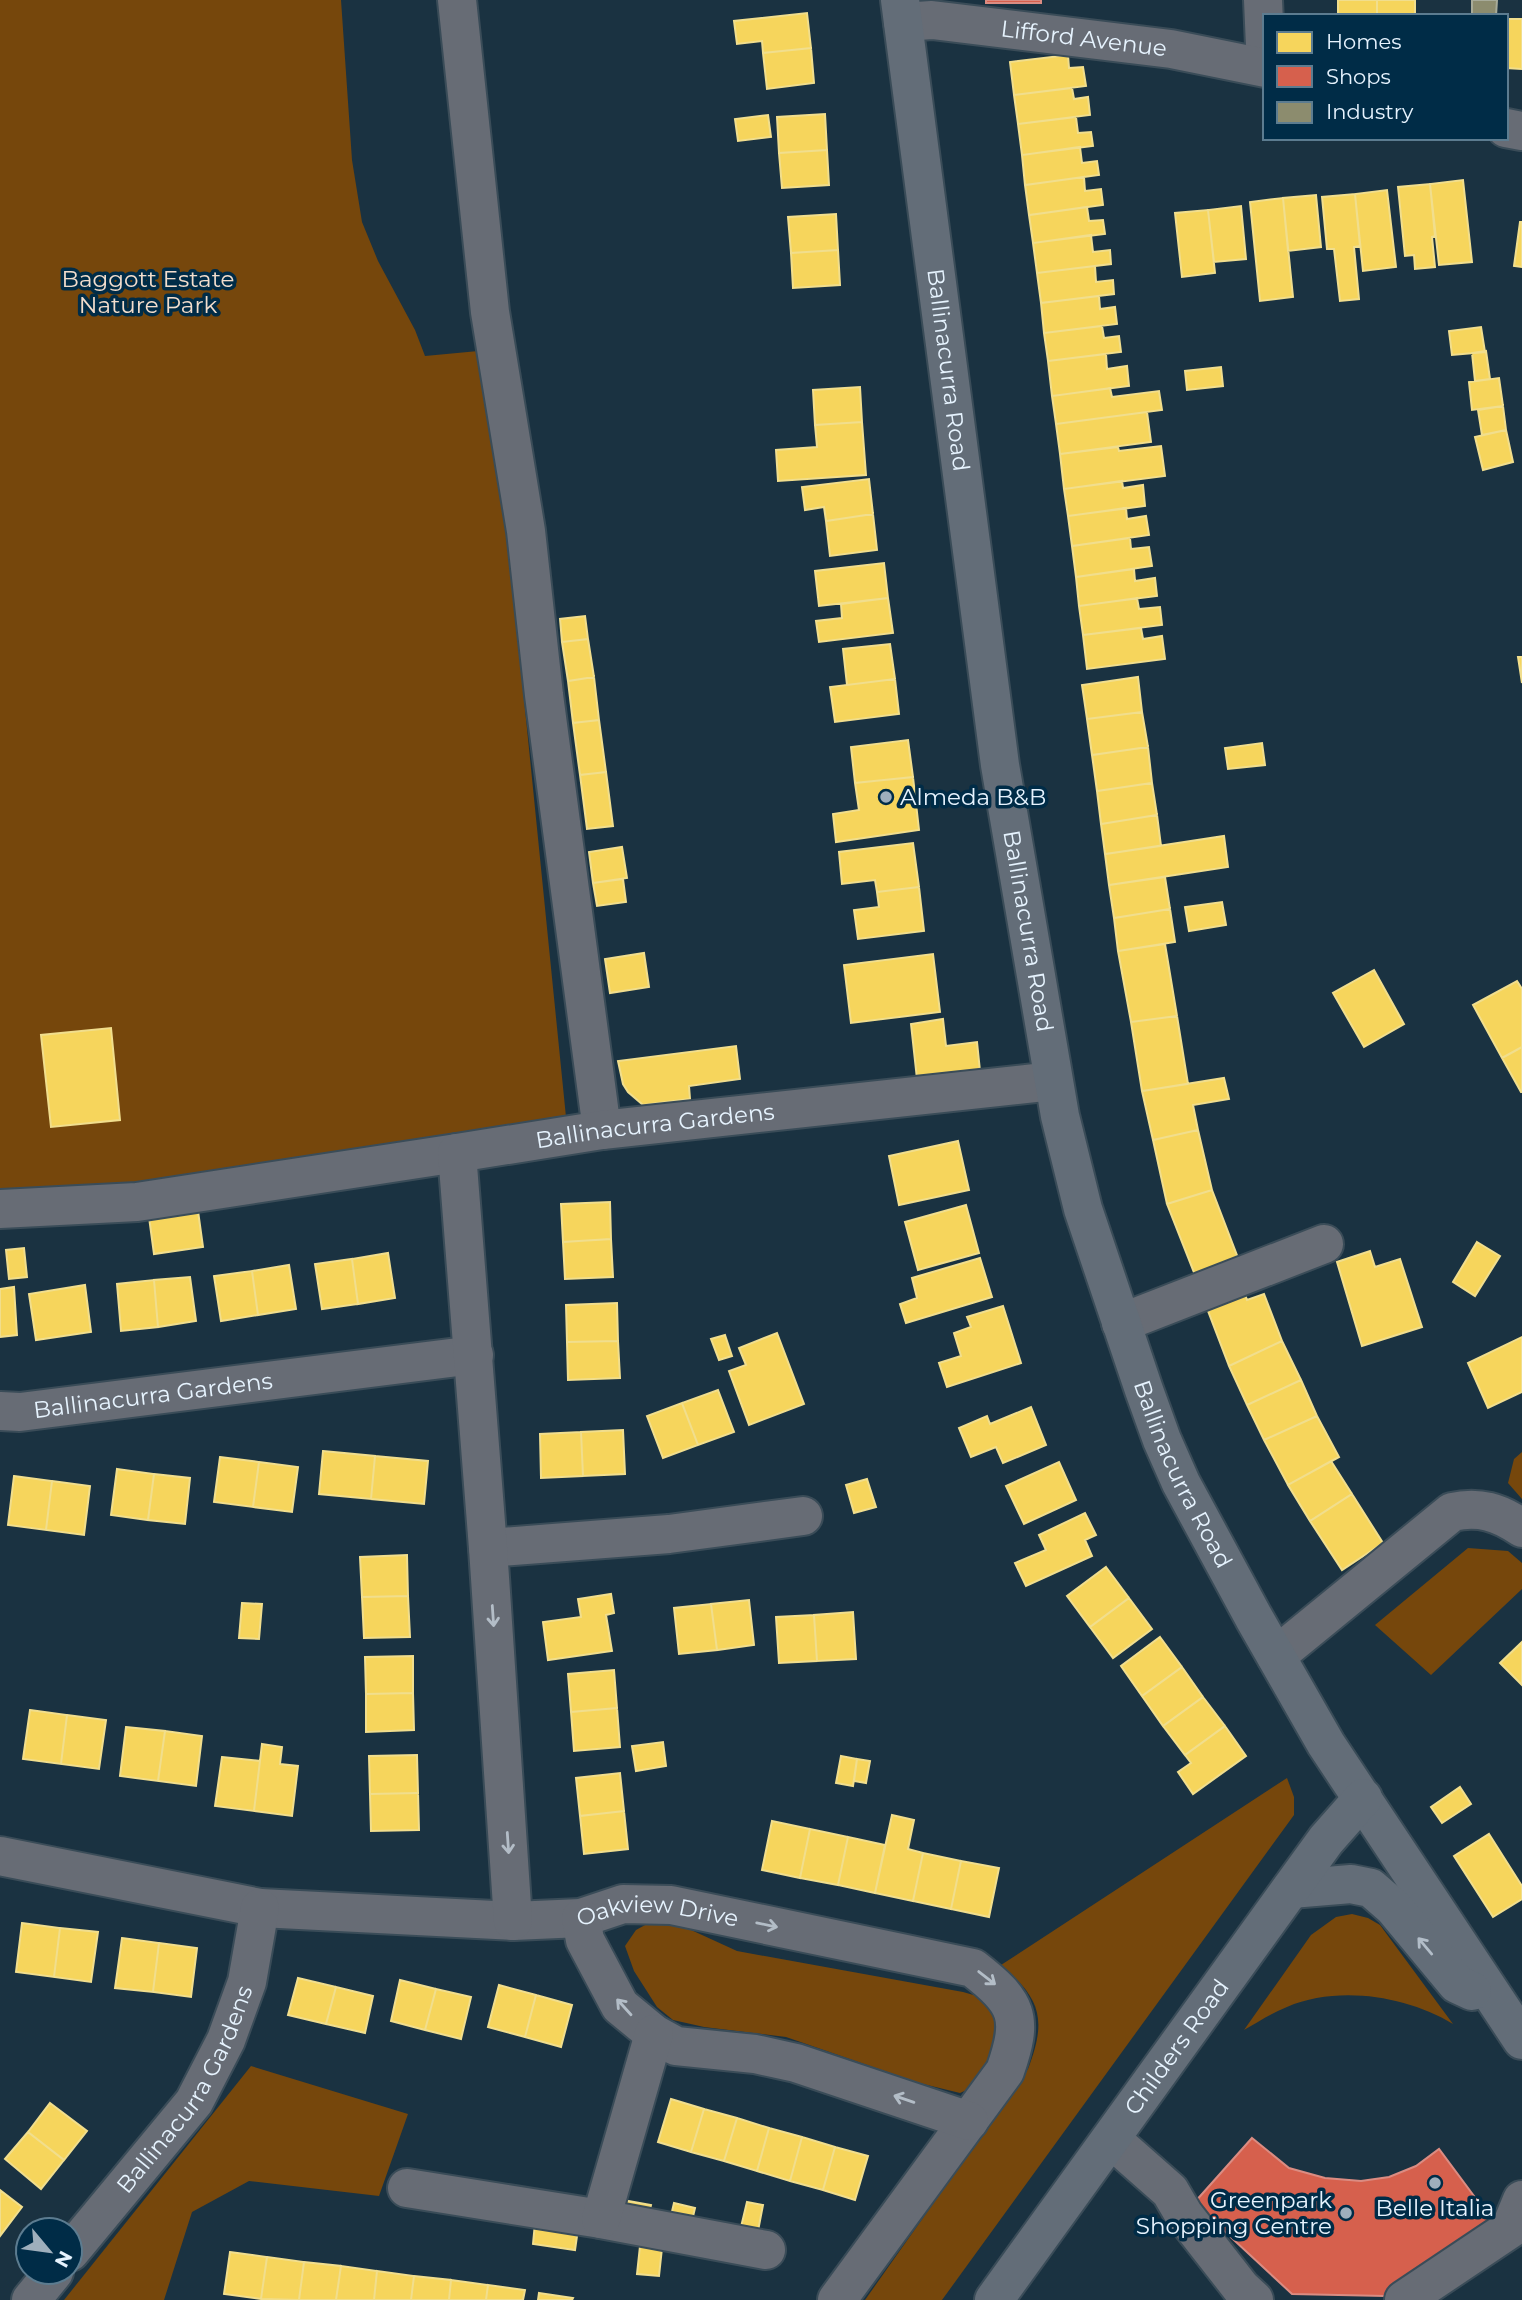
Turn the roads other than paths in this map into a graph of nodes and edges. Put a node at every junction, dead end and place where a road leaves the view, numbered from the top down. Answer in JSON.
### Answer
{"nodes":[{"id":1,"x":457,"y":0,"type":"edge"},
{"id":2,"x":901,"y":11,"type":"edge"},
{"id":3,"x":1263,"y":68,"type":"edge"},
{"id":4,"x":1053,"y":1081,"type":"junction"},
{"id":5,"x":602,"y":1130,"type":"junction"},
{"id":6,"x":457,"y":1153,"type":"junction"},
{"id":7,"x":0,"y":1209,"type":"edge"},
{"id":8,"x":1324,"y":1244,"type":"dead end"},
{"id":9,"x":1121,"y":1323,"type":"junction"},
{"id":10,"x":474,"y":1355,"type":"junction"},
{"id":11,"x":0,"y":1411,"type":"edge"},
{"id":12,"x":803,"y":1516,"type":"dead end"},
{"id":13,"x":1522,"y":1528,"type":"edge"},
{"id":14,"x":488,"y":1548,"type":"junction"},
{"id":15,"x":1276,"y":1656,"type":"junction"},
{"id":16,"x":1363,"y":1798,"type":"junction"},
{"id":17,"x":0,"y":1856,"type":"edge"},
{"id":18,"x":1291,"y":1888,"type":"junction"},
{"id":19,"x":260,"y":1908,"type":"junction"},
{"id":20,"x":581,"y":1918,"type":"junction"},
{"id":21,"x":513,"y":1921,"type":"junction"},
{"id":22,"x":1496,"y":2002,"type":"junction"},
{"id":23,"x":654,"y":2034,"type":"junction"},
{"id":24,"x":1522,"y":2040,"type":"edge"},
{"id":25,"x":969,"y":2121,"type":"junction"},
{"id":26,"x":1111,"y":2139,"type":"junction"},
{"id":27,"x":407,"y":2188,"type":"dead end"},
{"id":28,"x":1522,"y":2200,"type":"edge"},
{"id":29,"x":601,"y":2219,"type":"junction"},
{"id":30,"x":84,"y":2235,"type":"edge"},
{"id":31,"x":766,"y":2250,"type":"dead end"},
{"id":32,"x":42,"y":2286,"type":"edge"},
{"id":33,"x":31,"y":2300,"type":"edge"},
{"id":34,"x":837,"y":2300,"type":"edge"},
{"id":35,"x":994,"y":2300,"type":"edge"},
{"id":36,"x":1254,"y":2300,"type":"edge"},
{"id":37,"x":1404,"y":2300,"type":"edge"}],
"edges":[{"from":1,"to":5,"type":"street"},
{"from":2,"to":3,"type":"street","name":"Lifford Avenue"},
{"from":2,"to":4,"type":"main road","name":"Ballinacurra Road"},
{"from":4,"to":5,"type":"street","name":"Ballinacurra Gardens"},
{"from":4,"to":9,"type":"main road","name":"Ballinacurra Road"},
{"from":5,"to":6,"type":"street","name":"Ballinacurra Gardens"},
{"from":6,"to":7,"type":"street","name":"Ballinacurra Gardens"},
{"from":6,"to":10,"type":"street"},
{"from":8,"to":9,"type":"street"},
{"from":9,"to":15,"type":"main road","name":"Ballinacurra Road"},
{"from":10,"to":11,"type":"street","name":"Ballinacurra Gardens"},
{"from":10,"to":14,"type":"street"},
{"from":12,"to":14,"type":"street"},
{"from":13,"to":15,"type":"street"},
{"from":14,"to":21,"type":"street","one_way":true},
{"from":15,"to":16,"type":"main road","name":"Ballinacurra Road"},
{"from":16,"to":18,"type":"main road","name":"Childers Road"},
{"from":16,"to":22,"type":"main road","name":"Ballinacurra Road"},
{"from":17,"to":19,"type":"street"},
{"from":22,"to":18,"type":"main road","one_way":true},
{"from":18,"to":26,"type":"main road","name":"Childers Road"},
{"from":19,"to":21,"type":"street"},
{"from":19,"to":30,"type":"street","name":"Ballinacurra Gardens"},
{"from":20,"to":21,"type":"street"},
{"from":23,"to":20,"type":"street","name":"Oakview Drive","one_way":true},
{"from":20,"to":25,"type":"street","name":"Oakview Drive","one_way":true},
{"from":22,"to":24,"type":"main road","name":"Ballinacurra Road"},
{"from":25,"to":23,"type":"street","name":"Oakview Drive","one_way":true},
{"from":23,"to":29,"type":"street"},
{"from":25,"to":34,"type":"street","name":"Oakview Drive"},
{"from":26,"to":35,"type":"main road","name":"Childers Road"},
{"from":26,"to":36,"type":"street"},
{"from":27,"to":29,"type":"street"},
{"from":28,"to":37,"type":"street"},
{"from":29,"to":31,"type":"street"},
{"from":32,"to":33,"type":"street"}]}
